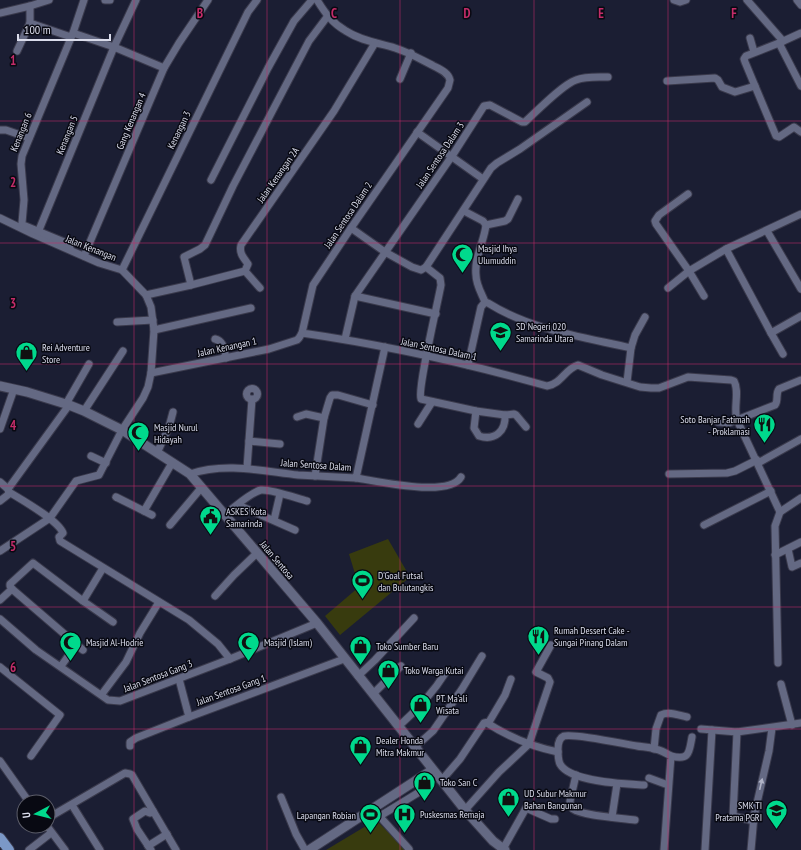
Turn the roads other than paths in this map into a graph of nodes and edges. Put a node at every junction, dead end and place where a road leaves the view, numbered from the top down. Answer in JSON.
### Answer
{"nodes":[{"id":1,"x":49,"y":0,"type":"edge"},
{"id":2,"x":84,"y":0,"type":"edge"},
{"id":3,"x":105,"y":0,"type":"edge"},
{"id":4,"x":110,"y":0,"type":"edge"},
{"id":5,"x":136,"y":0,"type":"edge"},
{"id":6,"x":208,"y":0,"type":"edge"},
{"id":7,"x":257,"y":0,"type":"edge"},
{"id":8,"x":312,"y":0,"type":"edge"},
{"id":9,"x":317,"y":0,"type":"edge"},
{"id":10,"x":674,"y":0,"type":"edge"},
{"id":11,"x":686,"y":0,"type":"edge"},
{"id":12,"x":747,"y":0,"type":"edge"},
{"id":13,"x":797,"y":0,"type":"edge"},
{"id":14,"x":801,"y":5,"type":"edge"},
{"id":15,"x":30,"y":6,"type":"junction"},
{"id":16,"x":0,"y":13,"type":"edge"},
{"id":17,"x":327,"y":16,"type":"junction"},
{"id":18,"x":30,"y":24,"type":"junction"},
{"id":19,"x":801,"y":33,"type":"edge"},
{"id":20,"x":72,"y":35,"type":"junction"},
{"id":21,"x":750,"y":38,"type":"dead end"},
{"id":22,"x":781,"y":42,"type":"junction"},
{"id":23,"x":376,"y":43,"type":"junction"},
{"id":24,"x":114,"y":47,"type":"junction"},
{"id":25,"x":17,"y":51,"type":"dead end"},
{"id":26,"x":754,"y":52,"type":"junction"},
{"id":27,"x":411,"y":53,"type":"junction"},
{"id":28,"x":164,"y":68,"type":"junction"},
{"id":29,"x":608,"y":77,"type":"dead end"},
{"id":30,"x":400,"y":79,"type":"dead end"},
{"id":31,"x":667,"y":81,"type":"dead end"},
{"id":32,"x":755,"y":86,"type":"junction"},
{"id":33,"x":801,"y":86,"type":"edge"},
{"id":34,"x":587,"y":102,"type":"dead end"},
{"id":35,"x":0,"y":130,"type":"edge"},
{"id":36,"x":417,"y":132,"type":"junction"},
{"id":37,"x":801,"y":132,"type":"edge"},
{"id":38,"x":29,"y":138,"type":"junction"},
{"id":39,"x":452,"y":156,"type":"junction"},
{"id":40,"x":483,"y":179,"type":"junction"},
{"id":41,"x":211,"y":180,"type":"dead end"},
{"id":42,"x":688,"y":194,"type":"dead end"},
{"id":43,"x":518,"y":199,"type":"dead end"},
{"id":44,"x":464,"y":211,"type":"junction"},
{"id":45,"x":801,"y":214,"type":"edge"},
{"id":46,"x":0,"y":218,"type":"edge"},
{"id":47,"x":486,"y":225,"type":"junction"},
{"id":48,"x":351,"y":228,"type":"junction"},
{"id":49,"x":39,"y":230,"type":"junction"},
{"id":50,"x":767,"y":231,"type":"junction"},
{"id":51,"x":726,"y":249,"type":"junction"},
{"id":52,"x":70,"y":250,"type":"junction"},
{"id":53,"x":385,"y":252,"type":"junction"},
{"id":54,"x":84,"y":256,"type":"junction"},
{"id":55,"x":426,"y":267,"type":"junction"},
{"id":56,"x":122,"y":270,"type":"junction"},
{"id":57,"x":245,"y":271,"type":"junction"},
{"id":58,"x":689,"y":271,"type":"junction"},
{"id":59,"x":191,"y":285,"type":"junction"},
{"id":60,"x":260,"y":288,"type":"dead end"},
{"id":61,"x":668,"y":288,"type":"dead end"},
{"id":62,"x":801,"y":289,"type":"edge"},
{"id":63,"x":146,"y":295,"type":"junction"},
{"id":64,"x":355,"y":296,"type":"junction"},
{"id":65,"x":704,"y":296,"type":"dead end"},
{"id":66,"x":485,"y":302,"type":"junction"},
{"id":67,"x":250,"y":308,"type":"dead end"},
{"id":68,"x":436,"y":314,"type":"junction"},
{"id":69,"x":645,"y":316,"type":"dead end"},
{"id":70,"x":801,"y":316,"type":"edge"},
{"id":71,"x":153,"y":320,"type":"junction"},
{"id":72,"x":117,"y":322,"type":"dead end"},
{"id":73,"x":154,"y":330,"type":"junction"},
{"id":74,"x":772,"y":333,"type":"junction"},
{"id":75,"x":302,"y":334,"type":"junction"},
{"id":76,"x":215,"y":339,"type":"dead end"},
{"id":77,"x":345,"y":339,"type":"junction"},
{"id":78,"x":385,"y":347,"type":"junction"},
{"id":79,"x":632,"y":348,"type":"junction"},
{"id":80,"x":123,"y":351,"type":"dead end"},
{"id":81,"x":783,"y":354,"type":"dead end"},
{"id":82,"x":427,"y":356,"type":"junction"},
{"id":83,"x":226,"y":358,"type":"junction"},
{"id":84,"x":89,"y":364,"type":"dead end"},
{"id":85,"x":468,"y":365,"type":"junction"},
{"id":86,"x":151,"y":373,"type":"junction"},
{"id":87,"x":801,"y":380,"type":"edge"},
{"id":88,"x":627,"y":382,"type":"junction"},
{"id":89,"x":0,"y":386,"type":"edge"},
{"id":90,"x":14,"y":389,"type":"junction"},
{"id":91,"x":252,"y":399,"type":"dead end"},
{"id":92,"x":432,"y":402,"type":"junction"},
{"id":93,"x":68,"y":404,"type":"junction"},
{"id":94,"x":372,"y":405,"type":"junction"},
{"id":95,"x":476,"y":411,"type":"junction"},
{"id":96,"x":84,"y":412,"type":"junction"},
{"id":97,"x":173,"y":412,"type":"dead end"},
{"id":98,"x":505,"y":415,"type":"junction"},
{"id":99,"x":297,"y":417,"type":"dead end"},
{"id":100,"x":324,"y":418,"type":"junction"},
{"id":101,"x":737,"y":420,"type":"junction"},
{"id":102,"x":718,"y":422,"type":"dead end"},
{"id":103,"x":418,"y":424,"type":"dead end"},
{"id":104,"x":526,"y":428,"type":"dead end"},
{"id":105,"x":0,"y":429,"type":"edge"},
{"id":106,"x":122,"y":430,"type":"junction"},
{"id":107,"x":801,"y":440,"type":"edge"},
{"id":108,"x":249,"y":441,"type":"junction"},
{"id":109,"x":280,"y":444,"type":"dead end"},
{"id":110,"x":157,"y":453,"type":"junction"},
{"id":111,"x":91,"y":456,"type":"dead end"},
{"id":112,"x":757,"y":462,"type":"junction"},
{"id":113,"x":106,"y":463,"type":"junction"},
{"id":114,"x":172,"y":463,"type":"junction"},
{"id":115,"x":247,"y":468,"type":"junction"},
{"id":116,"x":190,"y":474,"type":"junction"},
{"id":117,"x":669,"y":474,"type":"dead end"},
{"id":118,"x":315,"y":476,"type":"junction"},
{"id":119,"x":461,"y":476,"type":"dead end"},
{"id":120,"x":356,"y":478,"type":"junction"},
{"id":121,"x":0,"y":482,"type":"edge"},
{"id":122,"x":202,"y":487,"type":"junction"},
{"id":123,"x":8,"y":490,"type":"junction"},
{"id":124,"x":771,"y":491,"type":"junction"},
{"id":125,"x":280,"y":494,"type":"junction"},
{"id":126,"x":116,"y":497,"type":"dead end"},
{"id":127,"x":801,"y":498,"type":"edge"},
{"id":128,"x":0,"y":501,"type":"edge"},
{"id":129,"x":307,"y":501,"type":"dead end"},
{"id":130,"x":238,"y":505,"type":"junction"},
{"id":131,"x":144,"y":511,"type":"junction"},
{"id":132,"x":780,"y":512,"type":"junction"},
{"id":133,"x":225,"y":514,"type":"junction"},
{"id":134,"x":152,"y":515,"type":"dead end"},
{"id":135,"x":50,"y":518,"type":"junction"},
{"id":136,"x":274,"y":520,"type":"junction"},
{"id":137,"x":170,"y":525,"type":"dead end"},
{"id":138,"x":704,"y":525,"type":"dead end"},
{"id":139,"x":295,"y":530,"type":"dead end"},
{"id":140,"x":801,"y":542,"type":"edge"},
{"id":141,"x":788,"y":549,"type":"junction"},
{"id":142,"x":0,"y":552,"type":"edge"},
{"id":143,"x":257,"y":553,"type":"junction"},
{"id":144,"x":775,"y":555,"type":"junction"},
{"id":145,"x":801,"y":563,"type":"edge"},
{"id":146,"x":103,"y":568,"type":"junction"},
{"id":147,"x":12,"y":589,"type":"junction"},
{"id":148,"x":215,"y":596,"type":"dead end"},
{"id":149,"x":0,"y":600,"type":"edge"},
{"id":150,"x":82,"y":602,"type":"junction"},
{"id":151,"x":159,"y":602,"type":"junction"},
{"id":152,"x":414,"y":618,"type":"dead end"},
{"id":153,"x":0,"y":620,"type":"edge"},
{"id":154,"x":114,"y":622,"type":"dead end"},
{"id":155,"x":317,"y":623,"type":"junction"},
{"id":156,"x":77,"y":644,"type":"junction"},
{"id":157,"x":551,"y":645,"type":"dead end"},
{"id":158,"x":83,"y":650,"type":"dead end"},
{"id":159,"x":482,"y":656,"type":"dead end"},
{"id":160,"x":230,"y":659,"type":"junction"},
{"id":161,"x":344,"y":659,"type":"junction"},
{"id":162,"x":778,"y":663,"type":"dead end"},
{"id":163,"x":61,"y":666,"type":"junction"},
{"id":164,"x":401,"y":666,"type":"dead end"},
{"id":165,"x":0,"y":667,"type":"edge"},
{"id":166,"x":446,"y":672,"type":"dead end"},
{"id":167,"x":358,"y":676,"type":"junction"},
{"id":168,"x":179,"y":679,"type":"junction"},
{"id":169,"x":512,"y":679,"type":"dead end"},
{"id":170,"x":781,"y":684,"type":"dead end"},
{"id":171,"x":102,"y":694,"type":"junction"},
{"id":172,"x":373,"y":694,"type":"junction"},
{"id":173,"x":189,"y":717,"type":"junction"},
{"id":174,"x":687,"y":717,"type":"dead end"},
{"id":175,"x":487,"y":723,"type":"junction"},
{"id":176,"x":801,"y":723,"type":"edge"},
{"id":177,"x":792,"y":725,"type":"junction"},
{"id":178,"x":399,"y":726,"type":"junction"},
{"id":179,"x":772,"y":728,"type":"junction"},
{"id":180,"x":701,"y":729,"type":"dead end"},
{"id":181,"x":712,"y":730,"type":"junction"},
{"id":182,"x":737,"y":732,"type":"junction"},
{"id":183,"x":692,"y":737,"type":"dead end"},
{"id":184,"x":529,"y":744,"type":"junction"},
{"id":185,"x":130,"y":746,"type":"dead end"},
{"id":186,"x":416,"y":747,"type":"junction"},
{"id":187,"x":654,"y":748,"type":"junction"},
{"id":188,"x":558,"y":752,"type":"junction"},
{"id":189,"x":31,"y":756,"type":"dead end"},
{"id":190,"x":671,"y":756,"type":"junction"},
{"id":191,"x":0,"y":761,"type":"edge"},
{"id":192,"x":432,"y":770,"type":"junction"},
{"id":193,"x":576,"y":775,"type":"junction"},
{"id":194,"x":649,"y":778,"type":"dead end"},
{"id":195,"x":441,"y":781,"type":"junction"},
{"id":196,"x":617,"y":784,"type":"junction"},
{"id":197,"x":644,"y":785,"type":"dead end"},
{"id":198,"x":668,"y":785,"type":"junction"},
{"id":199,"x":421,"y":791,"type":"dead end"},
{"id":200,"x":23,"y":794,"type":"edge"},
{"id":201,"x":281,"y":797,"type":"dead end"},
{"id":202,"x":72,"y":805,"type":"junction"},
{"id":203,"x":373,"y":809,"type":"junction"},
{"id":204,"x":465,"y":810,"type":"junction"},
{"id":205,"x":153,"y":812,"type":"junction"},
{"id":206,"x":56,"y":814,"type":"edge"},
{"id":207,"x":380,"y":816,"type":"junction"},
{"id":208,"x":612,"y":817,"type":"junction"},
{"id":209,"x":555,"y":819,"type":"dead end"},
{"id":210,"x":635,"y":820,"type":"dead end"},
{"id":211,"x":754,"y":821,"type":"junction"},
{"id":212,"x":50,"y":834,"type":"edge"},
{"id":213,"x":52,"y":834,"type":"edge"},
{"id":214,"x":167,"y":834,"type":"junction"},
{"id":215,"x":0,"y":838,"type":"edge"},
{"id":216,"x":150,"y":848,"type":"edge"},
{"id":217,"x":409,"y":848,"type":"dead end"},
{"id":218,"x":504,"y":849,"type":"edge"},
{"id":219,"x":9,"y":850,"type":"edge"},
{"id":220,"x":29,"y":850,"type":"edge"},
{"id":221,"x":65,"y":850,"type":"edge"},
{"id":222,"x":100,"y":850,"type":"edge"},
{"id":223,"x":176,"y":850,"type":"edge"},
{"id":224,"x":305,"y":850,"type":"edge"},
{"id":225,"x":308,"y":850,"type":"edge"},
{"id":226,"x":664,"y":850,"type":"edge"},
{"id":227,"x":705,"y":850,"type":"edge"},
{"id":228,"x":751,"y":850,"type":"edge"}],
"edges":[{"from":1,"to":15,"type":"street"},
{"from":2,"to":20,"type":"street","name":"Kenangan 6"},
{"from":3,"to":4,"type":"street"},
{"from":5,"to":24,"type":"street","name":"Kenangan 5"},
{"from":6,"to":28,"type":"street","name":"Gang Kenangan 4"},
{"from":7,"to":56,"type":"street","name":"Kenangan 3"},
{"from":8,"to":41,"type":"street"},
{"from":9,"to":17,"type":"street"},
{"from":10,"to":11,"type":"street"},
{"from":12,"to":22,"type":"street"},
{"from":13,"to":14,"type":"street"},
{"from":15,"to":16,"type":"street"},
{"from":15,"to":18,"type":"street"},
{"from":17,"to":23,"type":"street"},
{"from":17,"to":59,"type":"street"},
{"from":18,"to":20,"type":"street"},
{"from":18,"to":25,"type":"street"},
{"from":19,"to":22,"type":"street"},
{"from":20,"to":24,"type":"street"},
{"from":20,"to":38,"type":"street","name":"Kenangan 6"},
{"from":21,"to":26,"type":"street"},
{"from":22,"to":26,"type":"street"},
{"from":22,"to":33,"type":"street"},
{"from":23,"to":27,"type":"street"},
{"from":23,"to":57,"type":"street","name":"Jalan Kenangan 2A"},
{"from":24,"to":28,"type":"street"},
{"from":24,"to":49,"type":"street","name":"Kenangan 5"},
{"from":26,"to":32,"type":"street"},
{"from":27,"to":30,"type":"street"},
{"from":27,"to":36,"type":"street","name":"Jalan Sentosa Dalam 2"},
{"from":28,"to":54,"type":"street","name":"Gang Kenangan 4"},
{"from":29,"to":39,"type":"street","name":"Jalan Sentosa Dalam 3"},
{"from":31,"to":32,"type":"street"},
{"from":32,"to":37,"type":"street"},
{"from":34,"to":40,"type":"street"},
{"from":35,"to":38,"type":"street"},
{"from":36,"to":39,"type":"street"},
{"from":36,"to":48,"type":"street","name":"Jalan Sentosa Dalam 2"},
{"from":38,"to":49,"type":"street","name":"Kenangan 6"},
{"from":39,"to":40,"type":"street"},
{"from":39,"to":53,"type":"street","name":"Jalan Sentosa Dalam 3"},
{"from":40,"to":44,"type":"street"},
{"from":42,"to":58,"type":"street"},
{"from":43,"to":47,"type":"street"},
{"from":44,"to":47,"type":"street"},
{"from":44,"to":55,"type":"street"},
{"from":45,"to":50,"type":"street"},
{"from":46,"to":52,"type":"street","name":"Jalan Kenangan"},
{"from":47,"to":66,"type":"street"},
{"from":48,"to":53,"type":"street"},
{"from":48,"to":75,"type":"street","name":"Jalan Sentosa Dalam 2"},
{"from":49,"to":52,"type":"street","name":"Kenangan 6"},
{"from":50,"to":51,"type":"street"},
{"from":50,"to":62,"type":"street"},
{"from":51,"to":58,"type":"street"},
{"from":51,"to":74,"type":"street"},
{"from":52,"to":54,"type":"street","name":"Jalan Kenangan"},
{"from":53,"to":55,"type":"street"},
{"from":53,"to":64,"type":"street","name":"Jalan Sentosa Dalam 3"},
{"from":54,"to":56,"type":"street","name":"Jalan Kenangan"},
{"from":55,"to":68,"type":"street"},
{"from":56,"to":63,"type":"street","name":"Jalan Kenangan"},
{"from":57,"to":59,"type":"street"},
{"from":57,"to":60,"type":"street"},
{"from":58,"to":61,"type":"street"},
{"from":58,"to":65,"type":"street"},
{"from":59,"to":63,"type":"street"},
{"from":63,"to":71,"type":"street","name":"Jalan Kenangan"},
{"from":64,"to":68,"type":"street"},
{"from":64,"to":77,"type":"street","name":"Jalan Sentosa Dalam 3"},
{"from":66,"to":79,"type":"street"},
{"from":66,"to":85,"type":"street"},
{"from":67,"to":73,"type":"street"},
{"from":68,"to":82,"type":"street"},
{"from":69,"to":79,"type":"street"},
{"from":70,"to":74,"type":"street"},
{"from":71,"to":72,"type":"street"},
{"from":71,"to":73,"type":"street","name":"Jalan Kenangan"},
{"from":73,"to":86,"type":"street","name":"Jalan Kenangan"},
{"from":74,"to":81,"type":"street"},
{"from":75,"to":77,"type":"street","name":"Jalan Sentosa Dalam 1"},
{"from":75,"to":83,"type":"street","name":"Jalan Kenangan 1"},
{"from":76,"to":83,"type":"street"},
{"from":77,"to":78,"type":"street","name":"Jalan Sentosa Dalam 1"},
{"from":78,"to":82,"type":"street","name":"Jalan Sentosa Dalam 1"},
{"from":78,"to":94,"type":"street","name":"Jalan Sentosa Dalam"},
{"from":79,"to":88,"type":"street"},
{"from":80,"to":96,"type":"street"},
{"from":82,"to":85,"type":"street","name":"Jalan Sentosa Dalam 1"},
{"from":82,"to":92,"type":"street"},
{"from":83,"to":86,"type":"street","name":"Jalan Kenangan 1"},
{"from":84,"to":93,"type":"street"},
{"from":85,"to":88,"type":"street","name":"Jalan Sentosa Dalam 1"},
{"from":86,"to":106,"type":"street","name":"Jalan Kenangan"},
{"from":87,"to":101,"type":"street"},
{"from":88,"to":101,"type":"street"},
{"from":89,"to":90,"type":"street","name":"Jalan Sentosa"},
{"from":90,"to":93,"type":"street","name":"Jalan Sentosa"},
{"from":90,"to":105,"type":"street"},
{"from":91,"to":108,"type":"street"},
{"from":92,"to":95,"type":"street"},
{"from":92,"to":103,"type":"street"},
{"from":93,"to":96,"type":"street","name":"Jalan Sentosa"},
{"from":93,"to":123,"type":"street"},
{"from":94,"to":100,"type":"street"},
{"from":94,"to":120,"type":"street","name":"Jalan Sentosa Dalam"},
{"from":95,"to":98,"type":"street"},
{"from":95,"to":98,"type":"street"},
{"from":96,"to":106,"type":"street","name":"Jalan Sentosa"},
{"from":97,"to":110,"type":"street"},
{"from":98,"to":104,"type":"street"},
{"from":99,"to":100,"type":"street"},
{"from":100,"to":118,"type":"street"},
{"from":101,"to":102,"type":"street"},
{"from":101,"to":112,"type":"street"},
{"from":106,"to":110,"type":"street","name":"Jalan Sentosa"},
{"from":106,"to":113,"type":"street","name":"Jalan Kenangan"},
{"from":107,"to":112,"type":"street"},
{"from":108,"to":109,"type":"street"},
{"from":108,"to":115,"type":"street"},
{"from":110,"to":114,"type":"street","name":"Jalan Sentosa"},
{"from":111,"to":113,"type":"street"},
{"from":112,"to":117,"type":"street"},
{"from":112,"to":124,"type":"street"},
{"from":113,"to":135,"type":"street","name":"Jalan Kenangan"},
{"from":114,"to":116,"type":"street","name":"Jalan Sentosa"},
{"from":114,"to":131,"type":"street"},
{"from":115,"to":116,"type":"street","name":"Jalan Sentosa Dalam"},
{"from":115,"to":118,"type":"street","name":"Jalan Sentosa Dalam"},
{"from":116,"to":122,"type":"street","name":"Jalan Sentosa"},
{"from":118,"to":120,"type":"street","name":"Jalan Sentosa Dalam"},
{"from":119,"to":120,"type":"street"},
{"from":121,"to":123,"type":"street"},
{"from":122,"to":133,"type":"street","name":"Jalan Sentosa"},
{"from":122,"to":137,"type":"street"},
{"from":123,"to":128,"type":"street"},
{"from":123,"to":135,"type":"street"},
{"from":124,"to":132,"type":"street"},
{"from":124,"to":138,"type":"street"},
{"from":125,"to":129,"type":"street"},
{"from":125,"to":130,"type":"street"},
{"from":125,"to":136,"type":"street"},
{"from":126,"to":131,"type":"street"},
{"from":127,"to":132,"type":"street"},
{"from":130,"to":133,"type":"street"},
{"from":130,"to":136,"type":"street"},
{"from":131,"to":134,"type":"street"},
{"from":132,"to":144,"type":"street"},
{"from":133,"to":143,"type":"street","name":"Jalan Sentosa"},
{"from":135,"to":142,"type":"street"},
{"from":135,"to":146,"type":"street"},
{"from":136,"to":139,"type":"street"},
{"from":140,"to":141,"type":"street"},
{"from":141,"to":144,"type":"street"},
{"from":141,"to":145,"type":"street"},
{"from":143,"to":148,"type":"street"},
{"from":143,"to":155,"type":"street","name":"Jalan Sentosa"},
{"from":144,"to":162,"type":"street"},
{"from":146,"to":150,"type":"street"},
{"from":146,"to":151,"type":"street"},
{"from":147,"to":149,"type":"street"},
{"from":147,"to":150,"type":"street"},
{"from":147,"to":156,"type":"street"},
{"from":150,"to":154,"type":"street"},
{"from":151,"to":160,"type":"street"},
{"from":151,"to":171,"type":"street"},
{"from":152,"to":167,"type":"street"},
{"from":153,"to":163,"type":"street","name":"Jalan Sentosa Gang 3"},
{"from":155,"to":160,"type":"street","name":"Jalan Sentosa Gang 3"},
{"from":155,"to":161,"type":"street","name":"Jalan Sentosa"},
{"from":156,"to":158,"type":"street"},
{"from":156,"to":163,"type":"street"},
{"from":157,"to":184,"type":"street"},
{"from":159,"to":186,"type":"street"},
{"from":160,"to":168,"type":"street","name":"Jalan Sentosa Gang 3"},
{"from":161,"to":167,"type":"street","name":"Jalan Sentosa"},
{"from":161,"to":173,"type":"street","name":"Jalan Sentosa Gang 1"},
{"from":163,"to":171,"type":"street","name":"Jalan Sentosa Gang 3"},
{"from":164,"to":172,"type":"street"},
{"from":165,"to":189,"type":"street"},
{"from":166,"to":178,"type":"street"},
{"from":167,"to":172,"type":"street","name":"Jalan Sentosa"},
{"from":168,"to":171,"type":"street","name":"Jalan Sentosa Gang 3"},
{"from":168,"to":173,"type":"street"},
{"from":169,"to":175,"type":"street"},
{"from":170,"to":177,"type":"street"},
{"from":172,"to":178,"type":"street","name":"Jalan Sentosa"},
{"from":173,"to":185,"type":"street","name":"Jalan Sentosa Gang 1"},
{"from":174,"to":187,"type":"street"},
{"from":175,"to":184,"type":"street"},
{"from":175,"to":195,"type":"street"},
{"from":176,"to":177,"type":"street"},
{"from":177,"to":179,"type":"street"},
{"from":178,"to":186,"type":"street","name":"Jalan Sentosa"},
{"from":179,"to":182,"type":"street"},
{"from":211,"to":179,"type":"street","one_way":true},
{"from":180,"to":181,"type":"street"},
{"from":181,"to":182,"type":"street"},
{"from":181,"to":227,"type":"street"},
{"from":182,"to":211,"type":"street"},
{"from":183,"to":190,"type":"street"},
{"from":184,"to":188,"type":"street"},
{"from":184,"to":204,"type":"street"},
{"from":186,"to":192,"type":"street","name":"Jalan Sentosa"},
{"from":187,"to":188,"type":"street"},
{"from":187,"to":190,"type":"street"},
{"from":188,"to":193,"type":"street"},
{"from":190,"to":198,"type":"street"},
{"from":191,"to":200,"type":"street"},
{"from":192,"to":195,"type":"street","name":"Jalan Sentosa"},
{"from":192,"to":203,"type":"street"},
{"from":193,"to":196,"type":"street"},
{"from":193,"to":208,"type":"street"},
{"from":194,"to":198,"type":"street"},
{"from":195,"to":204,"type":"street","name":"Jalan Sentosa"},
{"from":196,"to":197,"type":"street"},
{"from":196,"to":208,"type":"street"},
{"from":198,"to":226,"type":"street"},
{"from":199,"to":207,"type":"street"},
{"from":201,"to":224,"type":"street"},
{"from":202,"to":205,"type":"street"},
{"from":202,"to":206,"type":"street"},
{"from":202,"to":222,"type":"street"},
{"from":203,"to":207,"type":"street"},
{"from":203,"to":225,"type":"street"},
{"from":204,"to":218,"type":"street","name":"Jalan Sentosa"},
{"from":205,"to":214,"type":"street"},
{"from":205,"to":216,"type":"street"},
{"from":207,"to":217,"type":"street"},
{"from":208,"to":210,"type":"street"},
{"from":209,"to":218,"type":"street"},
{"from":211,"to":228,"type":"street"},
{"from":212,"to":220,"type":"street"},
{"from":213,"to":221,"type":"street"},
{"from":214,"to":216,"type":"street"},
{"from":214,"to":223,"type":"street"},
{"from":215,"to":219,"type":"main road"}]}
